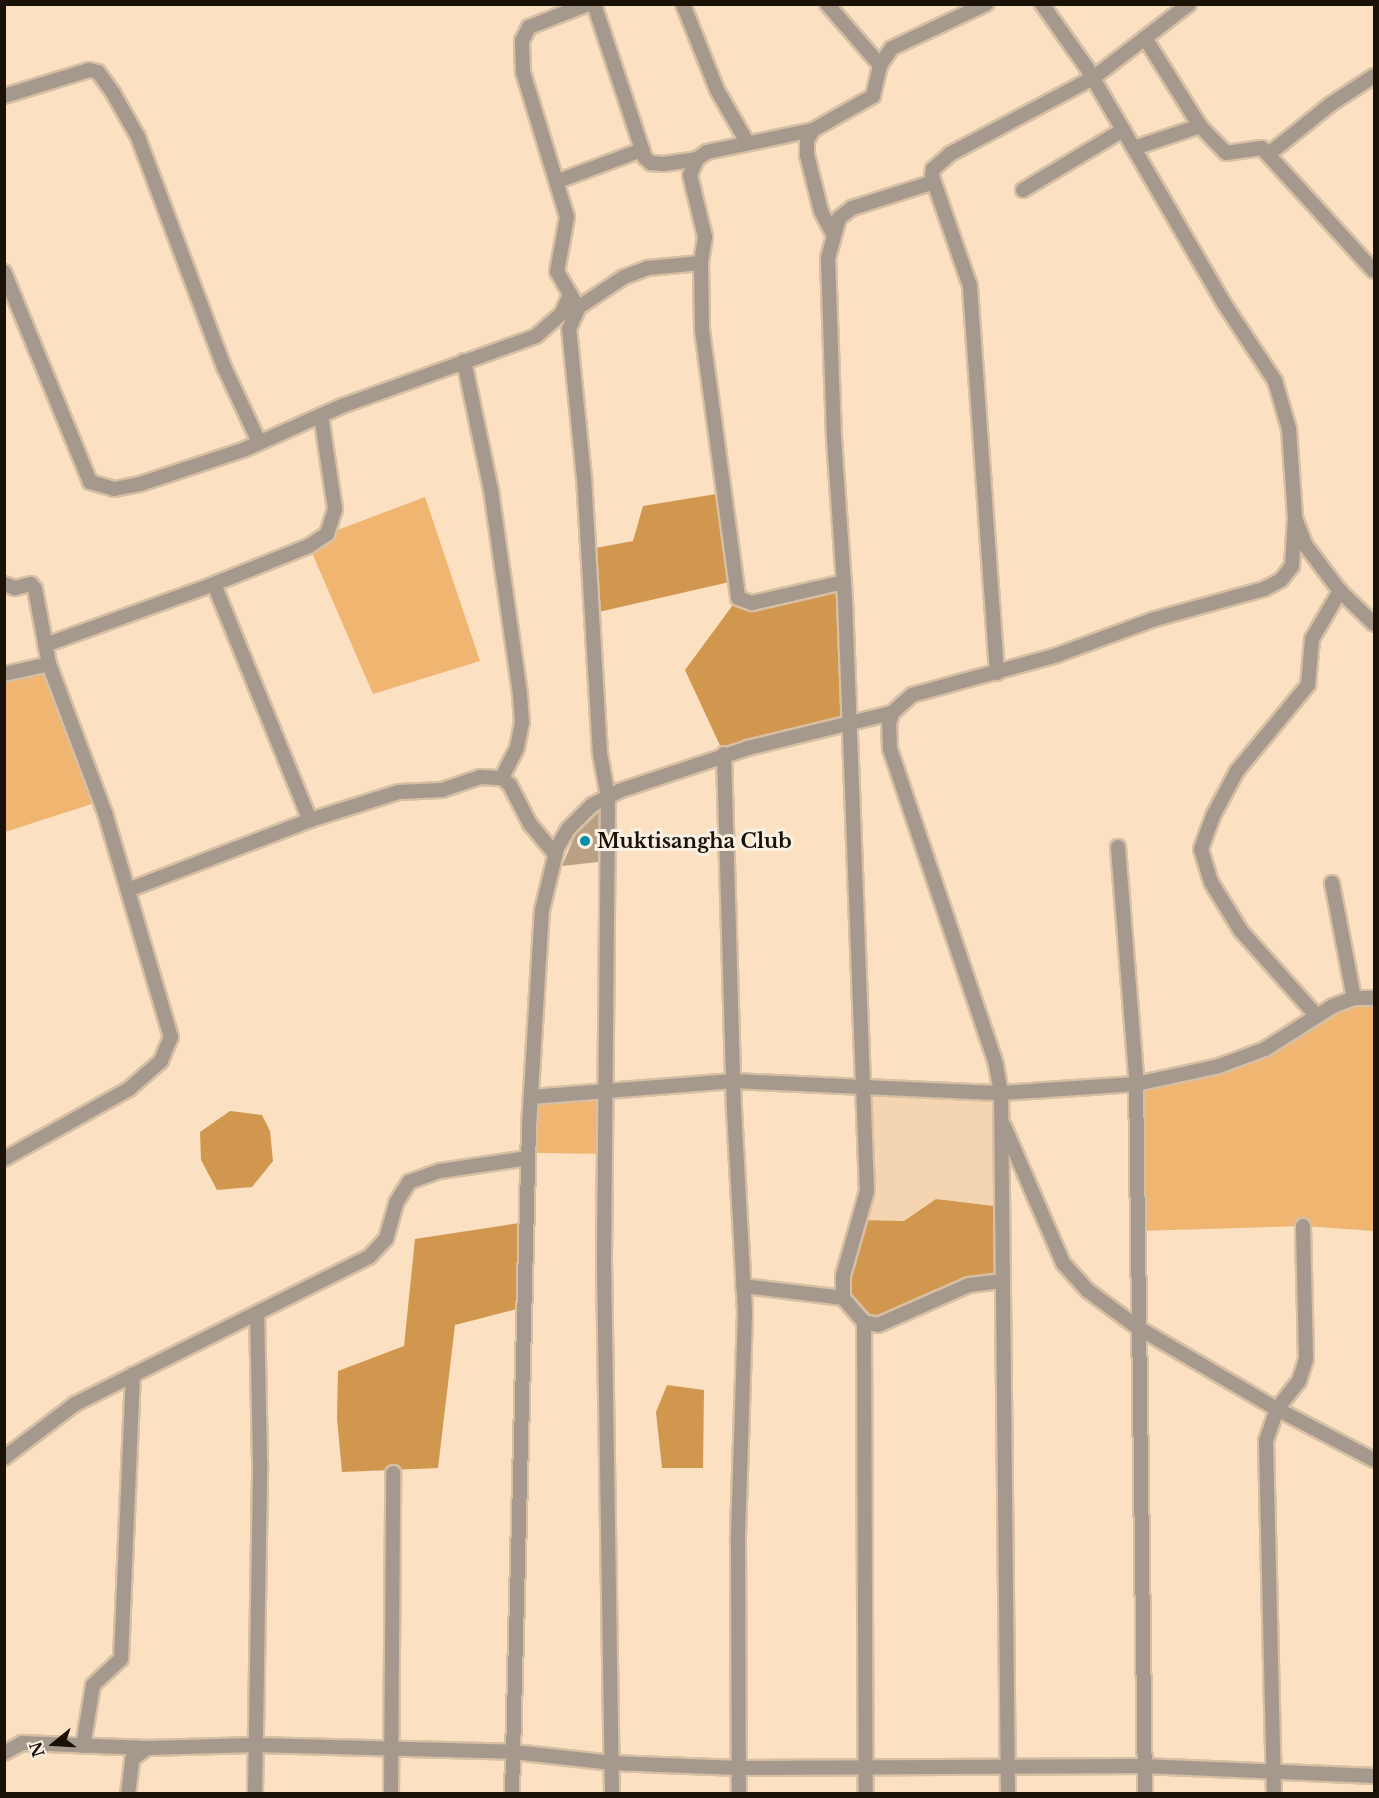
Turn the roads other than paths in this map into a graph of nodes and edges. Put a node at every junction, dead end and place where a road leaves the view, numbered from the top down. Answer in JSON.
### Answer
{"nodes":[{"id":1,"x":588,"y":4,"type":"edge"},
{"id":2,"x":594,"y":4,"type":"edge"},
{"id":3,"x":683,"y":4,"type":"edge"},
{"id":4,"x":826,"y":4,"type":"edge"},
{"id":5,"x":987,"y":4,"type":"edge"},
{"id":6,"x":1042,"y":4,"type":"edge"},
{"id":7,"x":1190,"y":4,"type":"edge"},
{"id":8,"x":1145,"y":38,"type":"junction"},
{"id":9,"x":880,"y":65,"type":"junction"},
{"id":10,"x":1374,"y":76,"type":"edge"},
{"id":11,"x":1093,"y":78,"type":"junction"},
{"id":12,"x":4,"y":96,"type":"edge"},
{"id":13,"x":1200,"y":126,"type":"junction"},
{"id":14,"x":813,"y":130,"type":"junction"},
{"id":15,"x":1124,"y":130,"type":"junction"},
{"id":16,"x":747,"y":142,"type":"junction"},
{"id":17,"x":1134,"y":148,"type":"junction"},
{"id":18,"x":642,"y":150,"type":"junction"},
{"id":19,"x":1270,"y":153,"type":"junction"},
{"id":20,"x":697,"y":159,"type":"junction"},
{"id":21,"x":558,"y":181,"type":"junction"},
{"id":22,"x":934,"y":182,"type":"junction"},
{"id":23,"x":1023,"y":190,"type":"dead end"},
{"id":24,"x":832,"y":232,"type":"junction"},
{"id":25,"x":700,"y":263,"type":"junction"},
{"id":26,"x":1374,"y":271,"type":"edge"},
{"id":27,"x":4,"y":272,"type":"edge"},
{"id":28,"x":570,"y":294,"type":"junction"},
{"id":29,"x":579,"y":307,"type":"junction"},
{"id":30,"x":464,"y":361,"type":"junction"},
{"id":31,"x":321,"y":415,"type":"junction"},
{"id":32,"x":259,"y":442,"type":"junction"},
{"id":33,"x":1295,"y":518,"type":"junction"},
{"id":34,"x":844,"y":582,"type":"junction"},
{"id":35,"x":4,"y":584,"type":"edge"},
{"id":36,"x":214,"y":584,"type":"junction"},
{"id":37,"x":1340,"y":591,"type":"junction"},
{"id":38,"x":1374,"y":624,"type":"edge"},
{"id":39,"x":45,"y":645,"type":"junction"},
{"id":40,"x":49,"y":663,"type":"junction"},
{"id":41,"x":997,"y":673,"type":"junction"},
{"id":42,"x":4,"y":674,"type":"edge"},
{"id":43,"x":892,"y":713,"type":"junction"},
{"id":44,"x":848,"y":723,"type":"junction"},
{"id":45,"x":724,"y":754,"type":"junction"},
{"id":46,"x":502,"y":778,"type":"junction"},
{"id":47,"x":608,"y":797,"type":"junction"},
{"id":48,"x":310,"y":820,"type":"junction"},
{"id":49,"x":1118,"y":847,"type":"dead end"},
{"id":50,"x":555,"y":854,"type":"junction"},
{"id":51,"x":1332,"y":883,"type":"dead end"},
{"id":52,"x":128,"y":890,"type":"junction"},
{"id":53,"x":1354,"y":998,"type":"junction"},
{"id":54,"x":1374,"y":998,"type":"edge"},
{"id":55,"x":1315,"y":1014,"type":"junction"},
{"id":56,"x":733,"y":1081,"type":"junction"},
{"id":57,"x":1136,"y":1084,"type":"junction"},
{"id":58,"x":863,"y":1088,"type":"junction"},
{"id":59,"x":606,"y":1093,"type":"junction"},
{"id":60,"x":1001,"y":1093,"type":"junction"},
{"id":61,"x":531,"y":1097,"type":"junction"},
{"id":62,"x":1001,"y":1118,"type":"junction"},
{"id":63,"x":528,"y":1158,"type":"junction"},
{"id":64,"x":4,"y":1159,"type":"edge"},
{"id":65,"x":1303,"y":1226,"type":"dead end"},
{"id":66,"x":1003,"y":1281,"type":"junction"},
{"id":67,"x":743,"y":1286,"type":"junction"},
{"id":68,"x":843,"y":1298,"type":"junction"},
{"id":69,"x":257,"y":1313,"type":"junction"},
{"id":70,"x":864,"y":1322,"type":"junction"},
{"id":71,"x":1137,"y":1327,"type":"junction"},
{"id":72,"x":133,"y":1374,"type":"junction"},
{"id":73,"x":1276,"y":1409,"type":"junction"},
{"id":74,"x":4,"y":1458,"type":"edge"},
{"id":75,"x":1374,"y":1460,"type":"edge"},
{"id":76,"x":393,"y":1473,"type":"dead end"},
{"id":77,"x":255,"y":1745,"type":"junction"},
{"id":78,"x":83,"y":1746,"type":"junction"},
{"id":79,"x":147,"y":1748,"type":"junction"},
{"id":80,"x":392,"y":1750,"type":"junction"},
{"id":81,"x":514,"y":1752,"type":"junction"},
{"id":82,"x":4,"y":1753,"type":"edge"},
{"id":83,"x":612,"y":1763,"type":"junction"},
{"id":84,"x":1007,"y":1765,"type":"junction"},
{"id":85,"x":1144,"y":1766,"type":"junction"},
{"id":86,"x":739,"y":1768,"type":"junction"},
{"id":87,"x":866,"y":1769,"type":"junction"},
{"id":88,"x":1274,"y":1774,"type":"junction"},
{"id":89,"x":1374,"y":1776,"type":"edge"},
{"id":90,"x":128,"y":1794,"type":"edge"},
{"id":91,"x":255,"y":1794,"type":"edge"},
{"id":92,"x":391,"y":1794,"type":"edge"},
{"id":93,"x":512,"y":1794,"type":"edge"},
{"id":94,"x":612,"y":1794,"type":"edge"},
{"id":95,"x":739,"y":1794,"type":"edge"},
{"id":96,"x":866,"y":1794,"type":"edge"},
{"id":97,"x":1008,"y":1794,"type":"edge"},
{"id":98,"x":1145,"y":1794,"type":"edge"},
{"id":99,"x":1274,"y":1794,"type":"edge"}],
"edges":[{"from":1,"to":21,"type":"street"},
{"from":2,"to":18,"type":"street"},
{"from":3,"to":16,"type":"street"},
{"from":4,"to":9,"type":"street"},
{"from":5,"to":9,"type":"street"},
{"from":6,"to":11,"type":"street"},
{"from":7,"to":8,"type":"street"},
{"from":8,"to":11,"type":"street"},
{"from":8,"to":13,"type":"street"},
{"from":9,"to":14,"type":"street"},
{"from":10,"to":19,"type":"street"},
{"from":11,"to":15,"type":"street"},
{"from":11,"to":22,"type":"street"},
{"from":12,"to":32,"type":"street"},
{"from":13,"to":17,"type":"street"},
{"from":13,"to":19,"type":"street"},
{"from":14,"to":16,"type":"street"},
{"from":14,"to":24,"type":"street"},
{"from":15,"to":17,"type":"street"},
{"from":15,"to":23,"type":"street"},
{"from":16,"to":20,"type":"street"},
{"from":17,"to":33,"type":"street"},
{"from":18,"to":20,"type":"street"},
{"from":18,"to":21,"type":"street"},
{"from":19,"to":26,"type":"street"},
{"from":20,"to":25,"type":"street"},
{"from":21,"to":28,"type":"street"},
{"from":22,"to":24,"type":"street"},
{"from":22,"to":41,"type":"street"},
{"from":24,"to":34,"type":"street"},
{"from":25,"to":29,"type":"street"},
{"from":25,"to":34,"type":"street"},
{"from":27,"to":32,"type":"street"},
{"from":28,"to":29,"type":"street"},
{"from":28,"to":30,"type":"street"},
{"from":29,"to":47,"type":"street"},
{"from":30,"to":31,"type":"street"},
{"from":30,"to":46,"type":"street"},
{"from":31,"to":32,"type":"street"},
{"from":31,"to":36,"type":"street"},
{"from":33,"to":37,"type":"street"},
{"from":33,"to":41,"type":"street"},
{"from":34,"to":44,"type":"street"},
{"from":35,"to":39,"type":"street"},
{"from":36,"to":39,"type":"street"},
{"from":36,"to":48,"type":"street"},
{"from":37,"to":38,"type":"street"},
{"from":37,"to":55,"type":"street"},
{"from":39,"to":40,"type":"street"},
{"from":40,"to":42,"type":"street"},
{"from":40,"to":52,"type":"street"},
{"from":41,"to":43,"type":"street"},
{"from":43,"to":44,"type":"street"},
{"from":43,"to":60,"type":"street"},
{"from":44,"to":45,"type":"street"},
{"from":44,"to":58,"type":"street"},
{"from":45,"to":47,"type":"street"},
{"from":45,"to":56,"type":"street"},
{"from":46,"to":48,"type":"street"},
{"from":46,"to":50,"type":"street"},
{"from":47,"to":50,"type":"street"},
{"from":47,"to":59,"type":"street"},
{"from":48,"to":52,"type":"street"},
{"from":49,"to":57,"type":"street"},
{"from":50,"to":61,"type":"street"},
{"from":51,"to":53,"type":"street"},
{"from":52,"to":64,"type":"street"},
{"from":53,"to":54,"type":"street"},
{"from":53,"to":55,"type":"street"},
{"from":55,"to":57,"type":"street"},
{"from":56,"to":58,"type":"street"},
{"from":56,"to":59,"type":"street"},
{"from":56,"to":67,"type":"street"},
{"from":57,"to":60,"type":"street"},
{"from":57,"to":71,"type":"street"},
{"from":58,"to":60,"type":"street"},
{"from":58,"to":68,"type":"street"},
{"from":59,"to":61,"type":"street"},
{"from":59,"to":83,"type":"street"},
{"from":60,"to":62,"type":"street"},
{"from":61,"to":63,"type":"street"},
{"from":62,"to":66,"type":"street"},
{"from":62,"to":71,"type":"street"},
{"from":63,"to":69,"type":"street"},
{"from":63,"to":81,"type":"street"},
{"from":65,"to":73,"type":"street"},
{"from":66,"to":70,"type":"street"},
{"from":66,"to":84,"type":"street"},
{"from":67,"to":68,"type":"street"},
{"from":67,"to":86,"type":"street"},
{"from":68,"to":70,"type":"street"},
{"from":69,"to":72,"type":"street"},
{"from":69,"to":77,"type":"street"},
{"from":70,"to":87,"type":"street"},
{"from":71,"to":73,"type":"street"},
{"from":71,"to":85,"type":"street"},
{"from":72,"to":74,"type":"street"},
{"from":72,"to":78,"type":"street"},
{"from":73,"to":75,"type":"street"},
{"from":73,"to":88,"type":"street"},
{"from":76,"to":80,"type":"street"},
{"from":77,"to":79,"type":"street"},
{"from":77,"to":80,"type":"street"},
{"from":77,"to":91,"type":"street"},
{"from":78,"to":79,"type":"street"},
{"from":78,"to":82,"type":"street"},
{"from":79,"to":90,"type":"street"},
{"from":80,"to":81,"type":"street"},
{"from":80,"to":92,"type":"street"},
{"from":81,"to":83,"type":"street"},
{"from":81,"to":93,"type":"street"},
{"from":83,"to":86,"type":"street"},
{"from":83,"to":94,"type":"street"},
{"from":84,"to":85,"type":"street"},
{"from":84,"to":87,"type":"street"},
{"from":84,"to":97,"type":"street"},
{"from":85,"to":88,"type":"street"},
{"from":85,"to":98,"type":"street"},
{"from":86,"to":87,"type":"street"},
{"from":86,"to":95,"type":"street"},
{"from":87,"to":96,"type":"street"},
{"from":88,"to":89,"type":"street"},
{"from":88,"to":99,"type":"street"}]}
